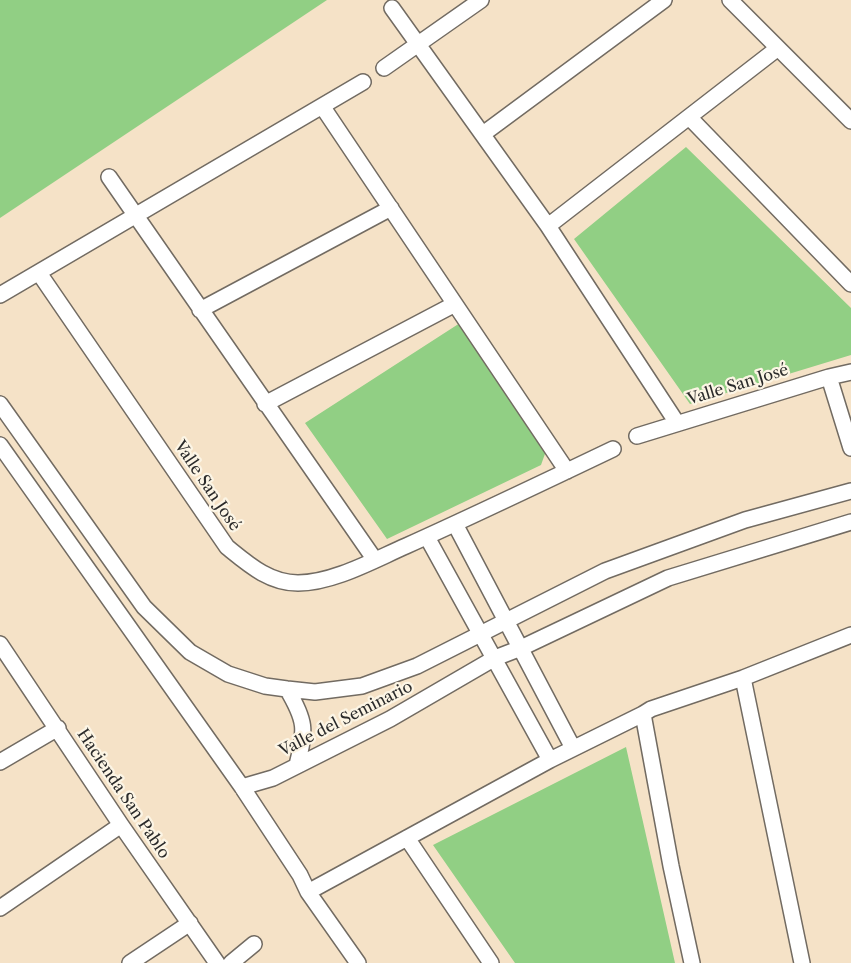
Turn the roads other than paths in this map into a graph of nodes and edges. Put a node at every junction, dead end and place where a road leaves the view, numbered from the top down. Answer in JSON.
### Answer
{"nodes":[{"id":1,"x":481,"y":0,"type":"edge"},
{"id":2,"x":663,"y":0,"type":"edge"},
{"id":3,"x":730,"y":0,"type":"edge"},
{"id":4,"x":392,"y":8,"type":"dead end"},
{"id":5,"x":419,"y":44,"type":"junction"},
{"id":6,"x":778,"y":48,"type":"junction"},
{"id":7,"x":384,"y":68,"type":"dead end"},
{"id":8,"x":363,"y":82,"type":"dead end"},
{"id":9,"x":322,"y":106,"type":"junction"},
{"id":10,"x":689,"y":117,"type":"junction"},
{"id":11,"x":851,"y":121,"type":"edge"},
{"id":12,"x":483,"y":134,"type":"junction"},
{"id":13,"x":109,"y":177,"type":"dead end"},
{"id":14,"x":391,"y":208,"type":"junction"},
{"id":15,"x":135,"y":216,"type":"junction"},
{"id":16,"x":548,"y":226,"type":"junction"},
{"id":17,"x":39,"y":273,"type":"junction"},
{"id":18,"x":851,"y":284,"type":"edge"},
{"id":19,"x":0,"y":295,"type":"edge"},
{"id":20,"x":455,"y":304,"type":"junction"},
{"id":21,"x":200,"y":310,"type":"junction"},
{"id":22,"x":851,"y":372,"type":"edge"},
{"id":23,"x":829,"y":377,"type":"junction"},
{"id":24,"x":0,"y":404,"type":"edge"},
{"id":25,"x":265,"y":404,"type":"junction"},
{"id":26,"x":677,"y":423,"type":"junction"},
{"id":27,"x":637,"y":436,"type":"dead end"},
{"id":28,"x":0,"y":445,"type":"edge"},
{"id":29,"x":851,"y":448,"type":"edge"},
{"id":30,"x":613,"y":449,"type":"dead end"},
{"id":31,"x":567,"y":471,"type":"junction"},
{"id":32,"x":851,"y":490,"type":"edge"},
{"id":33,"x":851,"y":522,"type":"edge"},
{"id":34,"x":455,"y":524,"type":"junction"},
{"id":35,"x":427,"y":537,"type":"junction"},
{"id":36,"x":375,"y":560,"type":"junction"},
{"id":37,"x":507,"y":620,"type":"junction"},
{"id":38,"x":482,"y":633,"type":"junction"},
{"id":39,"x":851,"y":635,"type":"edge"},
{"id":40,"x":0,"y":644,"type":"edge"},
{"id":41,"x":521,"y":648,"type":"junction"},
{"id":42,"x":495,"y":658,"type":"junction"},
{"id":43,"x":743,"y":678,"type":"junction"},
{"id":44,"x":287,"y":689,"type":"junction"},
{"id":45,"x":643,"y":714,"type":"junction"},
{"id":46,"x":57,"y":728,"type":"junction"},
{"id":47,"x":573,"y":748,"type":"junction"},
{"id":48,"x":550,"y":760,"type":"junction"},
{"id":49,"x":0,"y":762,"type":"edge"},
{"id":50,"x":297,"y":765,"type":"junction"},
{"id":51,"x":242,"y":787,"type":"junction"},
{"id":52,"x":121,"y":825,"type":"junction"},
{"id":53,"x":406,"y":838,"type":"junction"},
{"id":54,"x":308,"y":892,"type":"junction"},
{"id":55,"x":0,"y":908,"type":"edge"},
{"id":56,"x":190,"y":923,"type":"junction"},
{"id":57,"x":254,"y":944,"type":"dead end"},
{"id":58,"x":130,"y":963,"type":"edge"},
{"id":59,"x":217,"y":963,"type":"edge"},
{"id":60,"x":231,"y":963,"type":"edge"},
{"id":61,"x":358,"y":963,"type":"edge"},
{"id":62,"x":491,"y":963,"type":"edge"},
{"id":63,"x":692,"y":963,"type":"edge"},
{"id":64,"x":802,"y":963,"type":"edge"}],
"edges":[{"from":1,"to":5,"type":"street"},
{"from":2,"to":12,"type":"street"},
{"from":3,"to":6,"type":"street"},
{"from":4,"to":5,"type":"street"},
{"from":5,"to":7,"type":"street"},
{"from":5,"to":12,"type":"street"},
{"from":6,"to":10,"type":"street"},
{"from":6,"to":11,"type":"street"},
{"from":8,"to":9,"type":"street"},
{"from":9,"to":14,"type":"street"},
{"from":9,"to":15,"type":"street"},
{"from":10,"to":16,"type":"street"},
{"from":10,"to":18,"type":"street"},
{"from":12,"to":16,"type":"street"},
{"from":13,"to":15,"type":"street"},
{"from":14,"to":20,"type":"street"},
{"from":14,"to":21,"type":"street"},
{"from":15,"to":17,"type":"street"},
{"from":15,"to":21,"type":"street"},
{"from":16,"to":26,"type":"street"},
{"from":17,"to":19,"type":"street"},
{"from":17,"to":36,"type":"street","name":"Valle San José"},
{"from":20,"to":25,"type":"street"},
{"from":20,"to":31,"type":"street"},
{"from":21,"to":25,"type":"street"},
{"from":22,"to":23,"type":"street","name":"Valle San José"},
{"from":23,"to":26,"type":"street","name":"Valle San José"},
{"from":23,"to":29,"type":"street"},
{"from":24,"to":44,"type":"street","name":"Valle del Seminario"},
{"from":25,"to":36,"type":"street"},
{"from":26,"to":27,"type":"street","name":"Valle San José"},
{"from":28,"to":51,"type":"street"},
{"from":30,"to":31,"type":"street","name":"Valle San José"},
{"from":31,"to":34,"type":"street","name":"Valle San José"},
{"from":32,"to":37,"type":"street","name":"Valle del Seminario"},
{"from":33,"to":41,"type":"street","name":"Valle del Seminario"},
{"from":34,"to":35,"type":"street","name":"Valle San José"},
{"from":34,"to":37,"type":"street"},
{"from":35,"to":36,"type":"street","name":"Valle San José"},
{"from":35,"to":38,"type":"street"},
{"from":37,"to":38,"type":"street","name":"Valle del Seminario"},
{"from":37,"to":41,"type":"street"},
{"from":38,"to":42,"type":"street"},
{"from":38,"to":44,"type":"street","name":"Valle del Seminario"},
{"from":39,"to":43,"type":"street"},
{"from":40,"to":46,"type":"street","name":"Hacienda San Pablo"},
{"from":41,"to":42,"type":"street","name":"Valle del Seminario"},
{"from":41,"to":47,"type":"street"},
{"from":42,"to":48,"type":"street"},
{"from":42,"to":50,"type":"street","name":"Valle del Seminario"},
{"from":43,"to":45,"type":"street"},
{"from":43,"to":64,"type":"street"},
{"from":44,"to":50,"type":"street"},
{"from":45,"to":47,"type":"street"},
{"from":45,"to":63,"type":"street"},
{"from":46,"to":49,"type":"street"},
{"from":46,"to":52,"type":"street","name":"Hacienda San Pablo"},
{"from":47,"to":48,"type":"street"},
{"from":48,"to":53,"type":"street"},
{"from":50,"to":51,"type":"street","name":"Valle del Seminario"},
{"from":51,"to":54,"type":"street"},
{"from":52,"to":55,"type":"street"},
{"from":52,"to":56,"type":"street","name":"Hacienda San Pablo"},
{"from":53,"to":54,"type":"street"},
{"from":53,"to":62,"type":"street"},
{"from":54,"to":61,"type":"street"},
{"from":56,"to":58,"type":"street"},
{"from":56,"to":59,"type":"street","name":"Hacienda San Pablo"},
{"from":57,"to":60,"type":"street"}]}
